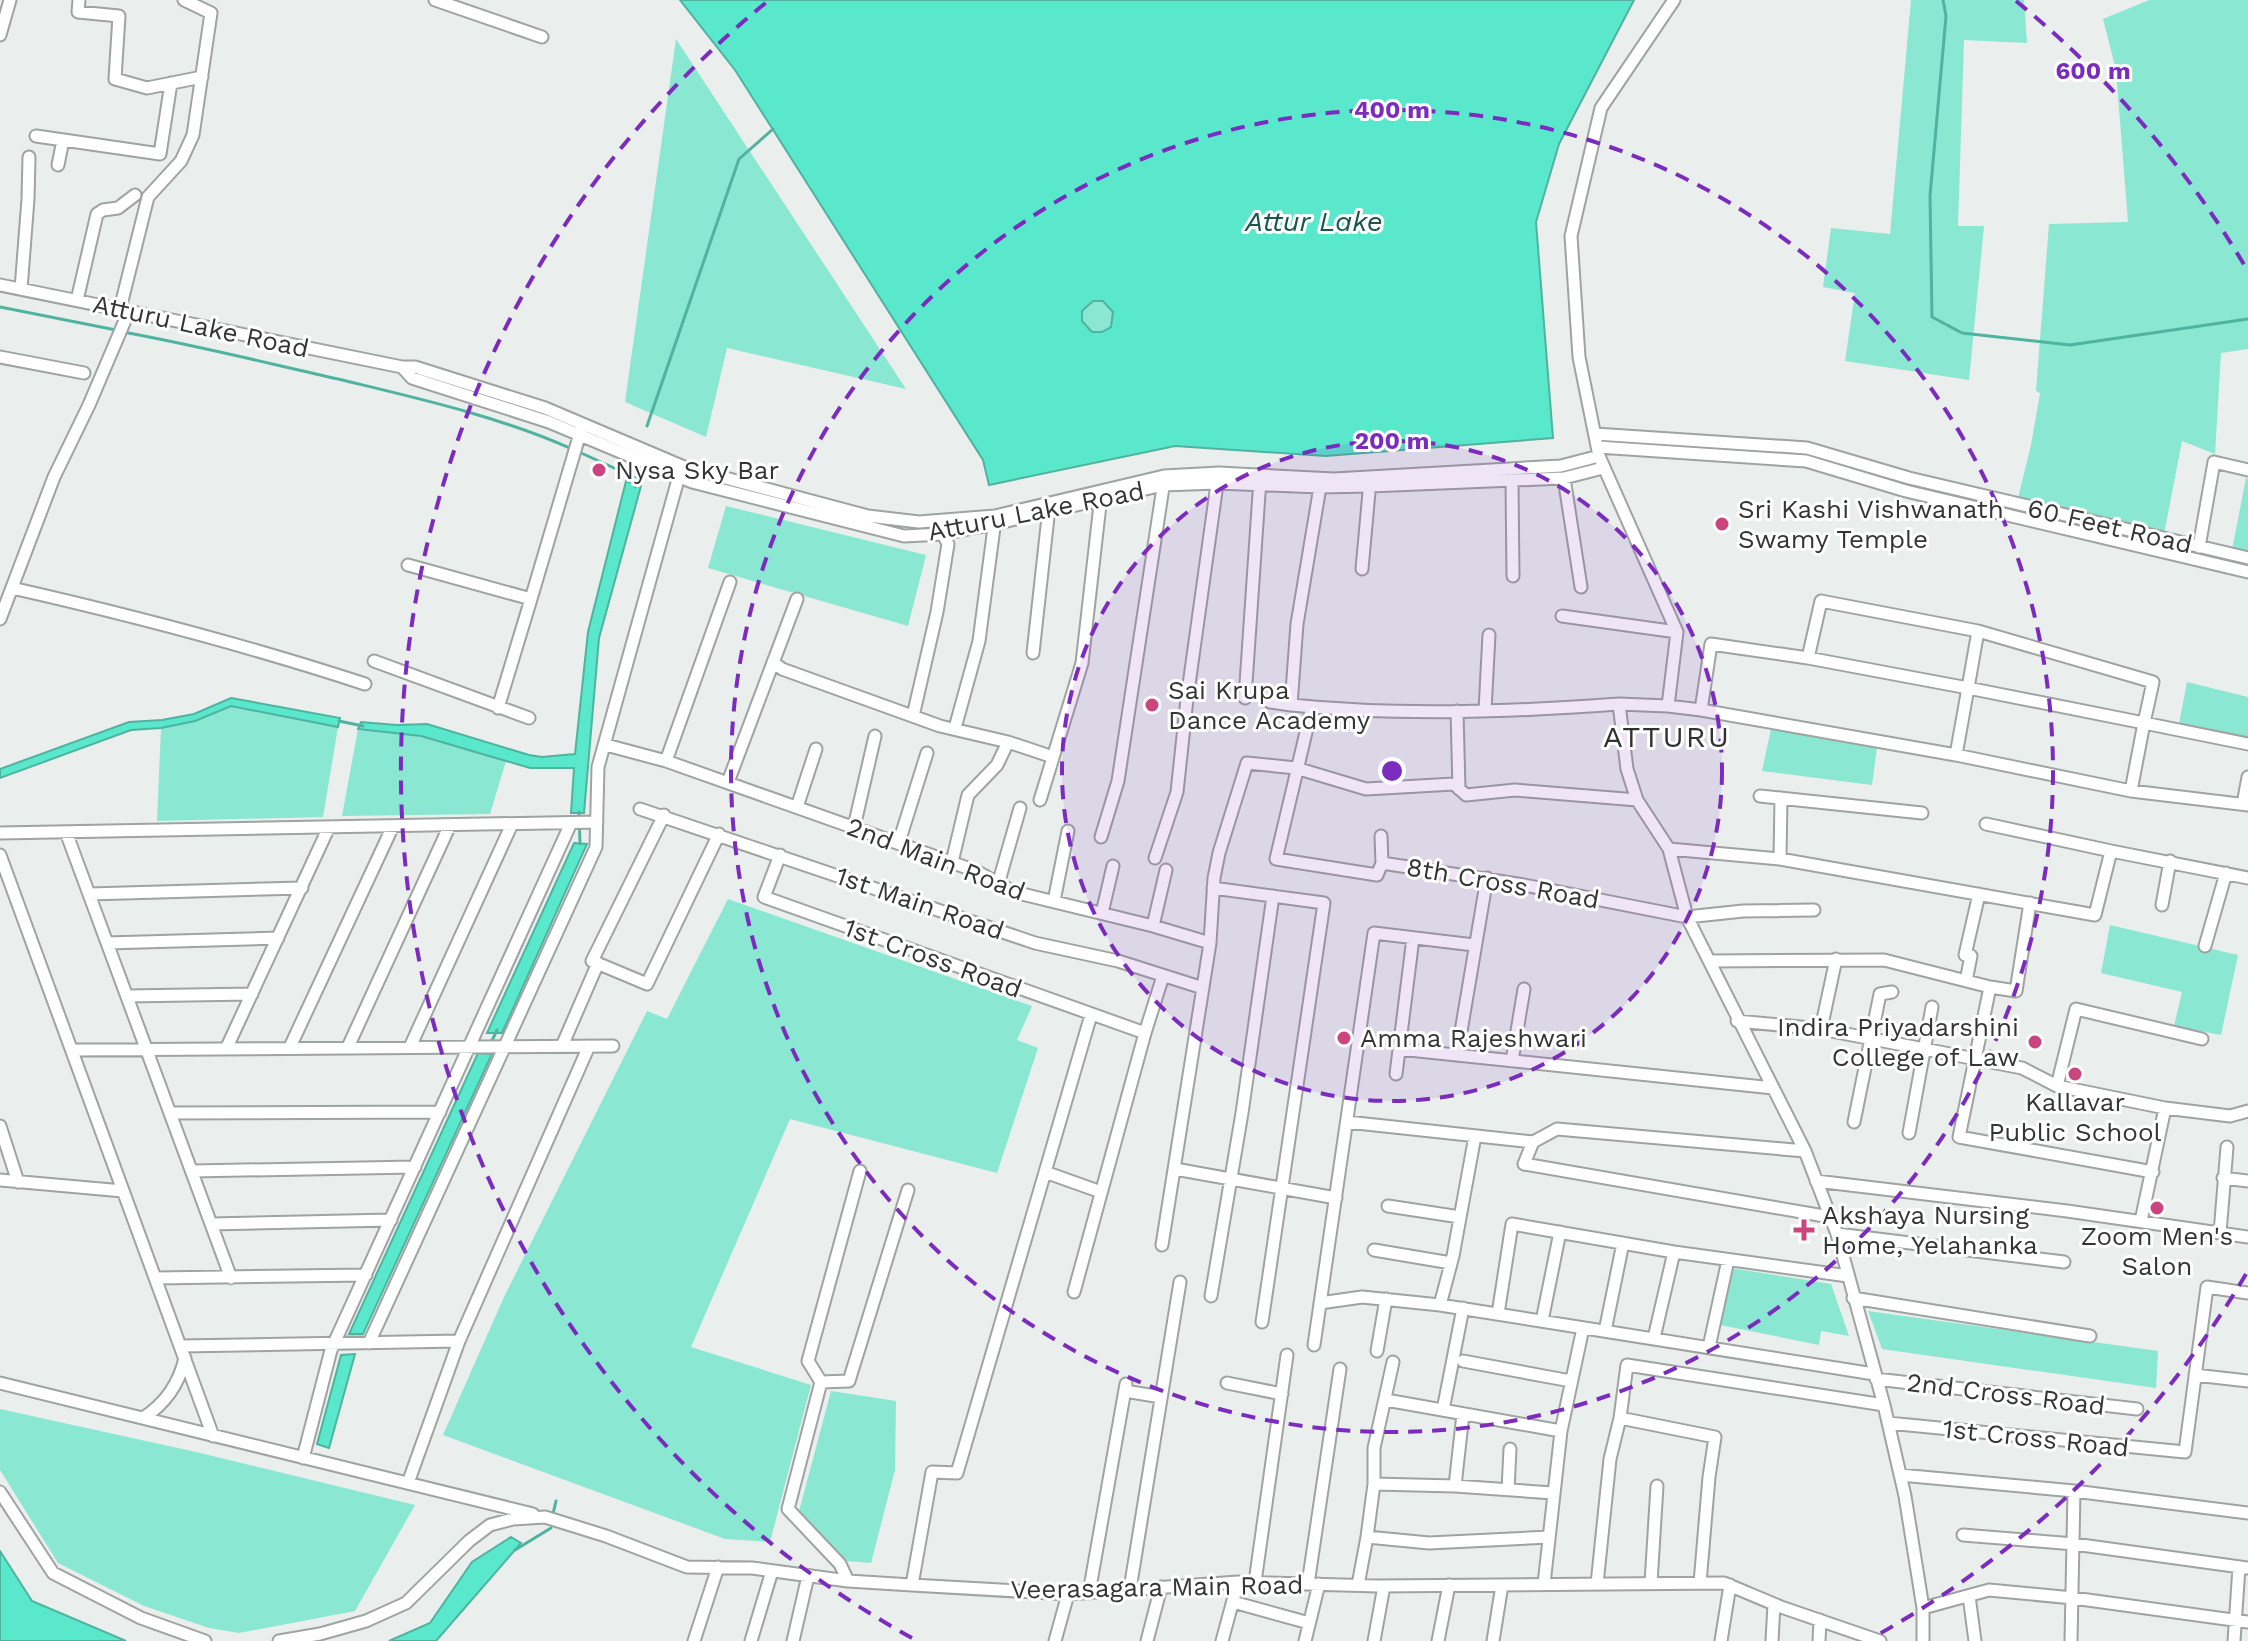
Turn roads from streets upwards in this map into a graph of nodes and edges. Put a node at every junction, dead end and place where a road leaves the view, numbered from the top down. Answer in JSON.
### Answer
{"nodes":[{"id":1,"x":10,"y":0,"type":"edge"},
{"id":2,"x":79,"y":0,"type":"edge"},
{"id":3,"x":435,"y":0,"type":"edge"},
{"id":4,"x":1674,"y":0,"type":"edge"},
{"id":5,"x":190,"y":1,"type":"edge"},
{"id":6,"x":0,"y":35,"type":"edge"},
{"id":7,"x":542,"y":37,"type":"dead end"},
{"id":8,"x":202,"y":77,"type":"junction"},
{"id":9,"x":171,"y":83,"type":"junction"},
{"id":10,"x":36,"y":136,"type":"dead end"},
{"id":11,"x":63,"y":140,"type":"junction"},
{"id":12,"x":160,"y":154,"type":"junction"},
{"id":13,"x":29,"y":157,"type":"dead end"},
{"id":14,"x":181,"y":161,"type":"junction"},
{"id":15,"x":58,"y":165,"type":"dead end"},
{"id":16,"x":135,"y":195,"type":"dead end"},
{"id":17,"x":0,"y":285,"type":"edge"},
{"id":18,"x":21,"y":289,"type":"junction"},
{"id":19,"x":78,"y":296,"type":"dead end"},
{"id":20,"x":124,"y":310,"type":"junction"},
{"id":21,"x":0,"y":357,"type":"edge"},
{"id":22,"x":84,"y":373,"type":"dead end"},
{"id":23,"x":581,"y":428,"type":"junction"},
{"id":24,"x":1595,"y":434,"type":"junction"},
{"id":25,"x":1598,"y":452,"type":"junction"},
{"id":26,"x":1603,"y":468,"type":"junction"},
{"id":27,"x":2248,"y":470,"type":"edge"},
{"id":28,"x":679,"y":476,"type":"junction"},
{"id":29,"x":1218,"y":478,"type":"junction"},
{"id":30,"x":1564,"y":478,"type":"junction"},
{"id":31,"x":1260,"y":479,"type":"junction"},
{"id":32,"x":1164,"y":480,"type":"junction"},
{"id":33,"x":1512,"y":480,"type":"junction"},
{"id":34,"x":1370,"y":481,"type":"junction"},
{"id":35,"x":1321,"y":483,"type":"junction"},
{"id":36,"x":1101,"y":496,"type":"junction"},
{"id":37,"x":1049,"y":508,"type":"junction"},
{"id":38,"x":995,"y":520,"type":"junction"},
{"id":39,"x":943,"y":534,"type":"junction"},
{"id":40,"x":2199,"y":547,"type":"junction"},
{"id":41,"x":2248,"y":558,"type":"edge"},
{"id":42,"x":408,"y":565,"type":"dead end"},
{"id":43,"x":1362,"y":569,"type":"dead end"},
{"id":44,"x":2248,"y":572,"type":"edge"},
{"id":45,"x":1513,"y":576,"type":"dead end"},
{"id":46,"x":730,"y":582,"type":"dead end"},
{"id":47,"x":1581,"y":587,"type":"dead end"},
{"id":48,"x":12,"y":588,"type":"junction"},
{"id":49,"x":531,"y":599,"type":"junction"},
{"id":50,"x":797,"y":599,"type":"dead end"},
{"id":51,"x":1562,"y":616,"type":"dead end"},
{"id":52,"x":0,"y":619,"type":"edge"},
{"id":53,"x":1978,"y":631,"type":"junction"},
{"id":54,"x":1677,"y":632,"type":"junction"},
{"id":55,"x":1489,"y":635,"type":"dead end"},
{"id":56,"x":1033,"y":653,"type":"dead end"},
{"id":57,"x":1808,"y":658,"type":"junction"},
{"id":58,"x":374,"y":661,"type":"dead end"},
{"id":59,"x":773,"y":662,"type":"junction"},
{"id":60,"x":365,"y":684,"type":"dead end"},
{"id":61,"x":1968,"y":688,"type":"junction"},
{"id":62,"x":1245,"y":698,"type":"dead end"},
{"id":63,"x":1270,"y":702,"type":"dead end"},
{"id":64,"x":1619,"y":704,"type":"junction"},
{"id":65,"x":1291,"y":705,"type":"junction"},
{"id":66,"x":1668,"y":706,"type":"junction"},
{"id":67,"x":1312,"y":707,"type":"junction"},
{"id":68,"x":498,"y":708,"type":"junction"},
{"id":69,"x":1485,"y":710,"type":"junction"},
{"id":70,"x":1701,"y":710,"type":"junction"},
{"id":71,"x":1457,"y":711,"type":"junction"},
{"id":72,"x":913,"y":716,"type":"junction"},
{"id":73,"x":529,"y":718,"type":"dead end"},
{"id":74,"x":2144,"y":723,"type":"junction"},
{"id":75,"x":955,"y":728,"type":"junction"},
{"id":76,"x":875,"y":736,"type":"dead end"},
{"id":77,"x":1008,"y":742,"type":"junction"},
{"id":78,"x":2248,"y":744,"type":"edge"},
{"id":79,"x":606,"y":745,"type":"junction"},
{"id":80,"x":816,"y":749,"type":"dead end"},
{"id":81,"x":927,"y":753,"type":"dead end"},
{"id":82,"x":1956,"y":755,"type":"junction"},
{"id":83,"x":1053,"y":757,"type":"junction"},
{"id":84,"x":666,"y":761,"type":"junction"},
{"id":85,"x":1296,"y":768,"type":"junction"},
{"id":86,"x":2248,"y":777,"type":"edge"},
{"id":87,"x":728,"y":782,"type":"junction"},
{"id":88,"x":1459,"y":789,"type":"junction"},
{"id":89,"x":2131,"y":791,"type":"junction"},
{"id":90,"x":1760,"y":796,"type":"dead end"},
{"id":91,"x":1781,"y":798,"type":"junction"},
{"id":92,"x":1040,"y":800,"type":"dead end"},
{"id":93,"x":1637,"y":800,"type":"junction"},
{"id":94,"x":2246,"y":804,"type":"edge"},
{"id":95,"x":797,"y":807,"type":"junction"},
{"id":96,"x":1020,"y":808,"type":"dead end"},
{"id":97,"x":640,"y":809,"type":"dead end"},
{"id":98,"x":1922,"y":813,"type":"dead end"},
{"id":99,"x":664,"y":815,"type":"junction"},
{"id":100,"x":597,"y":822,"type":"junction"},
{"id":101,"x":571,"y":823,"type":"junction"},
{"id":102,"x":512,"y":824,"type":"junction"},
{"id":103,"x":1986,"y":824,"type":"dead end"},
{"id":104,"x":450,"y":825,"type":"junction"},
{"id":105,"x":393,"y":826,"type":"junction"},
{"id":106,"x":329,"y":827,"type":"junction"},
{"id":107,"x":854,"y":827,"type":"junction"},
{"id":108,"x":1068,"y":831,"type":"dead end"},
{"id":109,"x":66,"y":832,"type":"junction"},
{"id":110,"x":0,"y":833,"type":"edge"},
{"id":111,"x":719,"y":834,"type":"junction"},
{"id":112,"x":1381,"y":836,"type":"dead end"},
{"id":113,"x":1101,"y":837,"type":"dead end"},
{"id":114,"x":899,"y":842,"type":"junction"},
{"id":115,"x":1669,"y":849,"type":"junction"},
{"id":116,"x":2111,"y":851,"type":"junction"},
{"id":117,"x":0,"y":855,"type":"edge"},
{"id":118,"x":780,"y":855,"type":"junction"},
{"id":119,"x":1155,"y":858,"type":"dead end"},
{"id":120,"x":1780,"y":859,"type":"junction"},
{"id":121,"x":2170,"y":861,"type":"junction"},
{"id":122,"x":952,"y":862,"type":"junction"},
{"id":123,"x":1382,"y":863,"type":"junction"},
{"id":124,"x":1113,"y":866,"type":"dead end"},
{"id":125,"x":1166,"y":870,"type":"dead end"},
{"id":126,"x":2226,"y":873,"type":"junction"},
{"id":127,"x":1487,"y":878,"type":"junction"},
{"id":128,"x":2248,"y":878,"type":"edge"},
{"id":129,"x":999,"y":881,"type":"junction"},
{"id":130,"x":302,"y":888,"type":"junction"},
{"id":131,"x":1213,"y":888,"type":"junction"},
{"id":132,"x":89,"y":894,"type":"junction"},
{"id":133,"x":1979,"y":894,"type":"junction"},
{"id":134,"x":1273,"y":896,"type":"junction"},
{"id":135,"x":1054,"y":901,"type":"junction"},
{"id":136,"x":2030,"y":903,"type":"junction"},
{"id":137,"x":2162,"y":905,"type":"dead end"},
{"id":138,"x":1814,"y":910,"type":"dead end"},
{"id":139,"x":1102,"y":913,"type":"junction"},
{"id":140,"x":1687,"y":917,"type":"junction"},
{"id":141,"x":1153,"y":926,"type":"junction"},
{"id":142,"x":278,"y":938,"type":"junction"},
{"id":143,"x":1413,"y":938,"type":"junction"},
{"id":144,"x":107,"y":943,"type":"junction"},
{"id":145,"x":1210,"y":943,"type":"junction"},
{"id":146,"x":1474,"y":945,"type":"junction"},
{"id":147,"x":2205,"y":946,"type":"dead end"},
{"id":148,"x":1836,"y":959,"type":"junction"},
{"id":149,"x":1709,"y":961,"type":"junction"},
{"id":150,"x":598,"y":963,"type":"junction"},
{"id":151,"x":1163,"y":976,"type":"junction"},
{"id":152,"x":1966,"y":981,"type":"junction"},
{"id":153,"x":1990,"y":987,"type":"junction"},
{"id":154,"x":1203,"y":988,"type":"junction"},
{"id":155,"x":1524,"y":989,"type":"dead end"},
{"id":156,"x":1892,"y":992,"type":"dead end"},
{"id":157,"x":252,"y":994,"type":"junction"},
{"id":158,"x":127,"y":996,"type":"junction"},
{"id":159,"x":1932,"y":1007,"type":"dead end"},
{"id":160,"x":1091,"y":1015,"type":"junction"},
{"id":161,"x":1737,"y":1021,"type":"junction"},
{"id":162,"x":1821,"y":1029,"type":"junction"},
{"id":163,"x":1145,"y":1033,"type":"junction"},
{"id":164,"x":1872,"y":1039,"type":"junction"},
{"id":165,"x":2202,"y":1039,"type":"dead end"},
{"id":166,"x":501,"y":1046,"type":"junction"},
{"id":167,"x":562,"y":1046,"type":"junction"},
{"id":168,"x":589,"y":1046,"type":"junction"},
{"id":169,"x":613,"y":1046,"type":"dead end"},
{"id":170,"x":227,"y":1047,"type":"junction"},
{"id":171,"x":290,"y":1047,"type":"junction"},
{"id":172,"x":348,"y":1047,"type":"junction"},
{"id":173,"x":410,"y":1047,"type":"junction"},
{"id":174,"x":475,"y":1047,"type":"junction"},
{"id":175,"x":146,"y":1048,"type":"junction"},
{"id":176,"x":1399,"y":1049,"type":"junction"},
{"id":177,"x":1924,"y":1049,"type":"junction"},
{"id":178,"x":72,"y":1050,"type":"junction"},
{"id":179,"x":1457,"y":1055,"type":"junction"},
{"id":180,"x":1976,"y":1060,"type":"junction"},
{"id":181,"x":1512,"y":1061,"type":"junction"},
{"id":182,"x":1396,"y":1074,"type":"dead end"},
{"id":183,"x":2057,"y":1086,"type":"junction"},
{"id":184,"x":1773,"y":1088,"type":"junction"},
{"id":185,"x":2165,"y":1108,"type":"junction"},
{"id":186,"x":2248,"y":1111,"type":"edge"},
{"id":187,"x":440,"y":1112,"type":"junction"},
{"id":188,"x":170,"y":1113,"type":"junction"},
{"id":189,"x":1347,"y":1122,"type":"junction"},
{"id":190,"x":1854,"y":1122,"type":"dead end"},
{"id":191,"x":0,"y":1126,"type":"edge"},
{"id":192,"x":1909,"y":1133,"type":"dead end"},
{"id":193,"x":1475,"y":1136,"type":"junction"},
{"id":194,"x":1533,"y":1142,"type":"junction"},
{"id":195,"x":2227,"y":1147,"type":"dead end"},
{"id":196,"x":1805,"y":1151,"type":"junction"},
{"id":197,"x":415,"y":1167,"type":"junction"},
{"id":198,"x":1175,"y":1169,"type":"junction"},
{"id":199,"x":192,"y":1171,"type":"junction"},
{"id":200,"x":860,"y":1171,"type":"dead end"},
{"id":201,"x":1045,"y":1172,"type":"junction"},
{"id":202,"x":2153,"y":1172,"type":"junction"},
{"id":203,"x":2223,"y":1178,"type":"junction"},
{"id":204,"x":1232,"y":1179,"type":"junction"},
{"id":205,"x":0,"y":1180,"type":"edge"},
{"id":206,"x":1816,"y":1181,"type":"junction"},
{"id":207,"x":2248,"y":1181,"type":"edge"},
{"id":208,"x":18,"y":1182,"type":"junction"},
{"id":209,"x":1281,"y":1187,"type":"junction"},
{"id":210,"x":908,"y":1190,"type":"dead end"},
{"id":211,"x":123,"y":1191,"type":"junction"},
{"id":212,"x":1101,"y":1192,"type":"junction"},
{"id":213,"x":1336,"y":1198,"type":"junction"},
{"id":214,"x":1388,"y":1206,"type":"dead end"},
{"id":215,"x":1460,"y":1217,"type":"junction"},
{"id":216,"x":1830,"y":1217,"type":"junction"},
{"id":217,"x":391,"y":1220,"type":"junction"},
{"id":218,"x":2141,"y":1221,"type":"junction"},
{"id":219,"x":211,"y":1224,"type":"junction"},
{"id":220,"x":1560,"y":1232,"type":"junction"},
{"id":221,"x":2220,"y":1233,"type":"junction"},
{"id":222,"x":1837,"y":1234,"type":"junction"},
{"id":223,"x":2248,"y":1237,"type":"edge"},
{"id":224,"x":1623,"y":1243,"type":"junction"},
{"id":225,"x":1162,"y":1245,"type":"dead end"},
{"id":226,"x":1374,"y":1250,"type":"dead end"},
{"id":227,"x":1674,"y":1252,"type":"junction"},
{"id":228,"x":1728,"y":1260,"type":"junction"},
{"id":229,"x":2064,"y":1262,"type":"dead end"},
{"id":230,"x":1451,"y":1263,"type":"junction"},
{"id":231,"x":366,"y":1275,"type":"junction"},
{"id":232,"x":1848,"y":1276,"type":"junction"},
{"id":233,"x":156,"y":1278,"type":"junction"},
{"id":234,"x":231,"y":1278,"type":"junction"},
{"id":235,"x":1180,"y":1282,"type":"dead end"},
{"id":236,"x":1074,"y":1292,"type":"dead end"},
{"id":237,"x":2248,"y":1293,"type":"edge"},
{"id":238,"x":1211,"y":1296,"type":"dead end"},
{"id":239,"x":1853,"y":1298,"type":"junction"},
{"id":240,"x":1386,"y":1299,"type":"junction"},
{"id":241,"x":1320,"y":1303,"type":"junction"},
{"id":242,"x":1440,"y":1305,"type":"junction"},
{"id":243,"x":1463,"y":1308,"type":"junction"},
{"id":244,"x":1498,"y":1314,"type":"junction"},
{"id":245,"x":1542,"y":1321,"type":"junction"},
{"id":246,"x":1262,"y":1322,"type":"dead end"},
{"id":247,"x":1583,"y":1328,"type":"junction"},
{"id":248,"x":1605,"y":1331,"type":"junction"},
{"id":249,"x":2090,"y":1336,"type":"dead end"},
{"id":250,"x":1654,"y":1338,"type":"junction"},
{"id":251,"x":459,"y":1341,"type":"junction"},
{"id":252,"x":340,"y":1343,"type":"junction"},
{"id":253,"x":365,"y":1343,"type":"junction"},
{"id":254,"x":1314,"y":1345,"type":"dead end"},
{"id":255,"x":1709,"y":1347,"type":"junction"},
{"id":256,"x":1377,"y":1351,"type":"dead end"},
{"id":257,"x":183,"y":1352,"type":"junction"},
{"id":258,"x":1287,"y":1355,"type":"dead end"},
{"id":259,"x":1463,"y":1361,"type":"dead end"},
{"id":260,"x":1393,"y":1362,"type":"dead end"},
{"id":261,"x":1340,"y":1369,"type":"dead end"},
{"id":262,"x":2195,"y":1375,"type":"junction"},
{"id":263,"x":1875,"y":1376,"type":"junction"},
{"id":264,"x":1571,"y":1381,"type":"junction"},
{"id":265,"x":2248,"y":1381,"type":"edge"},
{"id":266,"x":821,"y":1382,"type":"junction"},
{"id":267,"x":0,"y":1383,"type":"edge"},
{"id":268,"x":1227,"y":1383,"type":"dead end"},
{"id":269,"x":1282,"y":1394,"type":"junction"},
{"id":270,"x":1161,"y":1397,"type":"junction"},
{"id":271,"x":1386,"y":1400,"type":"junction"},
{"id":272,"x":1884,"y":1405,"type":"junction"},
{"id":273,"x":2137,"y":1409,"type":"dead end"},
{"id":274,"x":1443,"y":1410,"type":"junction"},
{"id":275,"x":1463,"y":1414,"type":"junction"},
{"id":276,"x":143,"y":1418,"type":"junction"},
{"id":277,"x":1620,"y":1418,"type":"junction"},
{"id":278,"x":1888,"y":1423,"type":"junction"},
{"id":279,"x":1561,"y":1431,"type":"junction"},
{"id":280,"x":213,"y":1436,"type":"junction"},
{"id":281,"x":1510,"y":1449,"type":"dead end"},
{"id":282,"x":303,"y":1458,"type":"junction"},
{"id":283,"x":1900,"y":1475,"type":"junction"},
{"id":284,"x":408,"y":1483,"type":"junction"},
{"id":285,"x":1374,"y":1484,"type":"junction"},
{"id":286,"x":1455,"y":1486,"type":"junction"},
{"id":287,"x":1657,"y":1486,"type":"dead end"},
{"id":288,"x":1508,"y":1490,"type":"junction"},
{"id":289,"x":2074,"y":1491,"type":"junction"},
{"id":290,"x":0,"y":1492,"type":"edge"},
{"id":291,"x":1553,"y":1493,"type":"junction"},
{"id":292,"x":2248,"y":1513,"type":"edge"},
{"id":293,"x":545,"y":1517,"type":"junction"},
{"id":294,"x":1963,"y":1535,"type":"dead end"},
{"id":295,"x":1367,"y":1537,"type":"junction"},
{"id":296,"x":1549,"y":1537,"type":"junction"},
{"id":297,"x":2074,"y":1544,"type":"junction"},
{"id":298,"x":718,"y":1567,"type":"junction"},
{"id":299,"x":2244,"y":1568,"type":"edge"},
{"id":300,"x":772,"y":1571,"type":"junction"},
{"id":301,"x":808,"y":1576,"type":"junction"},
{"id":302,"x":848,"y":1581,"type":"junction"},
{"id":303,"x":1238,"y":1582,"type":"junction"},
{"id":304,"x":1255,"y":1582,"type":"junction"},
{"id":305,"x":1651,"y":1583,"type":"junction"},
{"id":306,"x":1700,"y":1583,"type":"junction"},
{"id":307,"x":1314,"y":1584,"type":"junction"},
{"id":308,"x":1544,"y":1584,"type":"junction"},
{"id":309,"x":1597,"y":1584,"type":"junction"},
{"id":310,"x":912,"y":1585,"type":"junction"},
{"id":311,"x":1358,"y":1585,"type":"junction"},
{"id":312,"x":1449,"y":1585,"type":"junction"},
{"id":313,"x":1502,"y":1585,"type":"junction"},
{"id":314,"x":1730,"y":1585,"type":"junction"},
{"id":315,"x":1384,"y":1586,"type":"junction"},
{"id":316,"x":1161,"y":1587,"type":"junction"},
{"id":317,"x":1130,"y":1589,"type":"junction"},
{"id":318,"x":1089,"y":1593,"type":"junction"},
{"id":319,"x":1068,"y":1594,"type":"junction"},
{"id":320,"x":1969,"y":1596,"type":"junction"},
{"id":321,"x":2073,"y":1598,"type":"junction"},
{"id":322,"x":1233,"y":1602,"type":"junction"},
{"id":323,"x":1774,"y":1604,"type":"junction"},
{"id":324,"x":1923,"y":1608,"type":"junction"},
{"id":325,"x":1820,"y":1620,"type":"junction"},
{"id":326,"x":2242,"y":1621,"type":"edge"},
{"id":327,"x":1309,"y":1623,"type":"junction"},
{"id":328,"x":1874,"y":1640,"type":"edge"},
{"id":329,"x":205,"y":1641,"type":"edge"},
{"id":330,"x":279,"y":1641,"type":"edge"},
{"id":331,"x":694,"y":1641,"type":"edge"},
{"id":332,"x":751,"y":1641,"type":"edge"},
{"id":333,"x":793,"y":1641,"type":"edge"},
{"id":334,"x":1055,"y":1641,"type":"edge"},
{"id":335,"x":1147,"y":1641,"type":"edge"},
{"id":336,"x":1222,"y":1641,"type":"edge"},
{"id":337,"x":1305,"y":1641,"type":"edge"},
{"id":338,"x":1374,"y":1641,"type":"edge"},
{"id":339,"x":1438,"y":1641,"type":"edge"},
{"id":340,"x":1493,"y":1641,"type":"edge"},
{"id":341,"x":1721,"y":1641,"type":"edge"},
{"id":342,"x":1772,"y":1641,"type":"edge"},
{"id":343,"x":1819,"y":1641,"type":"edge"},
{"id":344,"x":1923,"y":1641,"type":"edge"},
{"id":345,"x":1975,"y":1641,"type":"edge"},
{"id":346,"x":2071,"y":1641,"type":"edge"},
{"id":347,"x":2234,"y":1641,"type":"edge"}],
"edges":[{"from":1,"to":6,"type":"street"},
{"from":2,"to":9,"type":"street"},
{"from":3,"to":7,"type":"street"},
{"from":4,"to":24,"type":"street"},
{"from":5,"to":8,"type":"street"},
{"from":8,"to":9,"type":"street"},
{"from":8,"to":14,"type":"street"},
{"from":9,"to":12,"type":"street"},
{"from":10,"to":11,"type":"street"},
{"from":11,"to":12,"type":"street"},
{"from":11,"to":15,"type":"street"},
{"from":12,"to":14,"type":"street"},
{"from":13,"to":18,"type":"street"},
{"from":14,"to":20,"type":"street"},
{"from":16,"to":19,"type":"street"},
{"from":17,"to":18,"type":"street","name":"Atturu Lake Road"},
{"from":18,"to":20,"type":"street","name":"Atturu Lake Road"},
{"from":20,"to":23,"type":"street","name":"Atturu Lake Road"},
{"from":20,"to":48,"type":"street"},
{"from":21,"to":22,"type":"street"},
{"from":23,"to":28,"type":"street","name":"Atturu Lake Road"},
{"from":23,"to":38,"type":"street","name":"Atturu Lake Road"},
{"from":23,"to":49,"type":"street"},
{"from":24,"to":25,"type":"street"},
{"from":24,"to":40,"type":"street","name":"60 Feet Road"},
{"from":25,"to":26,"type":"street"},
{"from":25,"to":34,"type":"street","name":"Atturu Lake Road"},
{"from":25,"to":44,"type":"street","name":"60 Feet Road"},
{"from":26,"to":30,"type":"street","name":"Atturu Lake Road"},
{"from":26,"to":54,"type":"street"},
{"from":27,"to":40,"type":"street"},
{"from":28,"to":39,"type":"street","name":"Atturu Lake Road"},
{"from":28,"to":79,"type":"street"},
{"from":29,"to":31,"type":"street","name":"Atturu Lake Road"},
{"from":29,"to":32,"type":"street","name":"Atturu Lake Road"},
{"from":29,"to":119,"type":"street"},
{"from":30,"to":33,"type":"street","name":"Atturu Lake Road"},
{"from":30,"to":47,"type":"street"},
{"from":31,"to":35,"type":"street","name":"Atturu Lake Road"},
{"from":31,"to":62,"type":"street"},
{"from":32,"to":36,"type":"street","name":"Atturu Lake Road"},
{"from":32,"to":113,"type":"street"},
{"from":33,"to":34,"type":"street","name":"Atturu Lake Road"},
{"from":33,"to":45,"type":"street"},
{"from":34,"to":35,"type":"street","name":"Atturu Lake Road"},
{"from":34,"to":43,"type":"street"},
{"from":35,"to":65,"type":"street"},
{"from":36,"to":37,"type":"street","name":"Atturu Lake Road"},
{"from":36,"to":83,"type":"street"},
{"from":37,"to":38,"type":"street","name":"Atturu Lake Road"},
{"from":37,"to":56,"type":"street"},
{"from":38,"to":39,"type":"street","name":"Atturu Lake Road"},
{"from":38,"to":75,"type":"street"},
{"from":39,"to":72,"type":"street"},
{"from":40,"to":41,"type":"street","name":"60 Feet Road"},
{"from":42,"to":49,"type":"street"},
{"from":46,"to":84,"type":"street"},
{"from":48,"to":52,"type":"street"},
{"from":48,"to":60,"type":"street"},
{"from":49,"to":68,"type":"street"},
{"from":50,"to":59,"type":"street"},
{"from":51,"to":54,"type":"street"},
{"from":53,"to":57,"type":"street"},
{"from":53,"to":61,"type":"street"},
{"from":53,"to":74,"type":"street"},
{"from":54,"to":66,"type":"street"},
{"from":55,"to":69,"type":"street"},
{"from":57,"to":61,"type":"street"},
{"from":57,"to":70,"type":"street"},
{"from":58,"to":68,"type":"street"},
{"from":59,"to":72,"type":"street"},
{"from":59,"to":87,"type":"street"},
{"from":61,"to":74,"type":"street"},
{"from":61,"to":82,"type":"street"},
{"from":63,"to":65,"type":"street"},
{"from":64,"to":66,"type":"street"},
{"from":64,"to":69,"type":"street"},
{"from":64,"to":93,"type":"street"},
{"from":65,"to":67,"type":"street"},
{"from":66,"to":70,"type":"street"},
{"from":67,"to":71,"type":"street"},
{"from":67,"to":85,"type":"street"},
{"from":68,"to":73,"type":"street"},
{"from":69,"to":71,"type":"street"},
{"from":70,"to":82,"type":"street"},
{"from":71,"to":88,"type":"street"},
{"from":72,"to":75,"type":"street"},
{"from":74,"to":78,"type":"street"},
{"from":74,"to":89,"type":"street"},
{"from":75,"to":77,"type":"street"},
{"from":76,"to":107,"type":"street"},
{"from":77,"to":83,"type":"street"},
{"from":77,"to":122,"type":"street"},
{"from":79,"to":84,"type":"street","name":"2nd Main Road"},
{"from":79,"to":100,"type":"street"},
{"from":80,"to":95,"type":"street"},
{"from":81,"to":114,"type":"street"},
{"from":82,"to":89,"type":"street"},
{"from":83,"to":92,"type":"street"},
{"from":84,"to":87,"type":"street","name":"2nd Main Road"},
{"from":85,"to":88,"type":"street"},
{"from":85,"to":123,"type":"street","name":"8th Cross Road"},
{"from":85,"to":131,"type":"street"},
{"from":86,"to":94,"type":"street"},
{"from":87,"to":95,"type":"street","name":"2nd Main Road"},
{"from":88,"to":93,"type":"street"},
{"from":89,"to":94,"type":"street"},
{"from":90,"to":91,"type":"street"},
{"from":91,"to":98,"type":"street"},
{"from":91,"to":120,"type":"street"},
{"from":93,"to":115,"type":"street"},
{"from":95,"to":107,"type":"street","name":"2nd Main Road"},
{"from":96,"to":129,"type":"street"},
{"from":97,"to":99,"type":"street","name":"1st Main Road"},
{"from":99,"to":111,"type":"street","name":"1st Main Road"},
{"from":99,"to":150,"type":"street"},
{"from":100,"to":101,"type":"street"},
{"from":100,"to":166,"type":"street"},
{"from":101,"to":102,"type":"street"},
{"from":101,"to":174,"type":"street"},
{"from":102,"to":104,"type":"street"},
{"from":102,"to":173,"type":"street"},
{"from":103,"to":116,"type":"street"},
{"from":104,"to":105,"type":"street"},
{"from":104,"to":172,"type":"street"},
{"from":105,"to":106,"type":"street"},
{"from":105,"to":171,"type":"street"},
{"from":106,"to":109,"type":"street"},
{"from":106,"to":130,"type":"street"},
{"from":107,"to":114,"type":"street","name":"2nd Main Road"},
{"from":108,"to":135,"type":"street"},
{"from":109,"to":110,"type":"street"},
{"from":109,"to":132,"type":"street"},
{"from":111,"to":118,"type":"street","name":"1st Main Road"},
{"from":111,"to":150,"type":"street"},
{"from":112,"to":123,"type":"street"},
{"from":114,"to":122,"type":"street","name":"2nd Main Road"},
{"from":115,"to":120,"type":"street"},
{"from":115,"to":140,"type":"street"},
{"from":116,"to":121,"type":"street"},
{"from":116,"to":136,"type":"street"},
{"from":117,"to":178,"type":"street"},
{"from":118,"to":151,"type":"street","name":"1st Main Road"},
{"from":118,"to":160,"type":"street","name":"1st Cross Road"},
{"from":120,"to":133,"type":"street"},
{"from":121,"to":126,"type":"street"},
{"from":121,"to":137,"type":"street"},
{"from":122,"to":129,"type":"street","name":"2nd Main Road"},
{"from":123,"to":127,"type":"street","name":"8th Cross Road"},
{"from":124,"to":139,"type":"street"},
{"from":125,"to":141,"type":"street"},
{"from":126,"to":128,"type":"street"},
{"from":126,"to":147,"type":"street"},
{"from":127,"to":140,"type":"street","name":"8th Cross Road"},
{"from":127,"to":146,"type":"street"},
{"from":129,"to":135,"type":"street","name":"2nd Main Road"},
{"from":130,"to":132,"type":"street"},
{"from":130,"to":142,"type":"street"},
{"from":131,"to":134,"type":"street"},
{"from":131,"to":145,"type":"street"},
{"from":132,"to":144,"type":"street"},
{"from":133,"to":136,"type":"street"},
{"from":133,"to":152,"type":"street"},
{"from":134,"to":204,"type":"street"},
{"from":134,"to":209,"type":"street"},
{"from":135,"to":139,"type":"street","name":"2nd Main Road"},
{"from":136,"to":153,"type":"street"},
{"from":138,"to":140,"type":"street","name":"8th Cross Road"},
{"from":139,"to":141,"type":"street","name":"2nd Main Road"},
{"from":140,"to":149,"type":"street"},
{"from":141,"to":145,"type":"street","name":"2nd Main Road"},
{"from":142,"to":144,"type":"street"},
{"from":142,"to":157,"type":"street"},
{"from":143,"to":146,"type":"street"},
{"from":143,"to":176,"type":"street"},
{"from":143,"to":189,"type":"street"},
{"from":144,"to":158,"type":"street"},
{"from":145,"to":154,"type":"street"},
{"from":146,"to":179,"type":"street"},
{"from":148,"to":149,"type":"street"},
{"from":148,"to":152,"type":"street"},
{"from":148,"to":162,"type":"street"},
{"from":149,"to":161,"type":"street"},
{"from":150,"to":167,"type":"street"},
{"from":151,"to":154,"type":"street","name":"1st Main Road"},
{"from":151,"to":163,"type":"street"},
{"from":152,"to":153,"type":"street"},
{"from":153,"to":180,"type":"street"},
{"from":154,"to":198,"type":"street"},
{"from":155,"to":181,"type":"street"},
{"from":156,"to":164,"type":"street"},
{"from":157,"to":158,"type":"street"},
{"from":157,"to":170,"type":"street"},
{"from":158,"to":175,"type":"street"},
{"from":159,"to":177,"type":"street"},
{"from":160,"to":163,"type":"street","name":"1st Cross Road"},
{"from":160,"to":201,"type":"street"},
{"from":161,"to":162,"type":"street"},
{"from":161,"to":184,"type":"street"},
{"from":162,"to":164,"type":"street"},
{"from":163,"to":212,"type":"street"},
{"from":164,"to":177,"type":"street"},
{"from":164,"to":190,"type":"street"},
{"from":165,"to":183,"type":"street"},
{"from":166,"to":167,"type":"street"},
{"from":166,"to":174,"type":"street"},
{"from":166,"to":253,"type":"street"},
{"from":167,"to":168,"type":"street"},
{"from":168,"to":169,"type":"street"},
{"from":168,"to":251,"type":"street"},
{"from":170,"to":171,"type":"street"},
{"from":170,"to":175,"type":"street"},
{"from":171,"to":172,"type":"street"},
{"from":172,"to":173,"type":"street"},
{"from":173,"to":174,"type":"street"},
{"from":174,"to":187,"type":"street"},
{"from":175,"to":178,"type":"street"},
{"from":175,"to":188,"type":"street"},
{"from":176,"to":179,"type":"street"},
{"from":176,"to":182,"type":"street"},
{"from":177,"to":180,"type":"street"},
{"from":177,"to":192,"type":"street"},
{"from":178,"to":211,"type":"street"},
{"from":179,"to":181,"type":"street"},
{"from":180,"to":183,"type":"street"},
{"from":180,"to":202,"type":"street"},
{"from":181,"to":184,"type":"street"},
{"from":183,"to":185,"type":"street"},
{"from":184,"to":196,"type":"street"},
{"from":185,"to":186,"type":"street"},
{"from":185,"to":202,"type":"street"},
{"from":187,"to":188,"type":"street"},
{"from":187,"to":197,"type":"street"},
{"from":188,"to":199,"type":"street"},
{"from":189,"to":193,"type":"street"},
{"from":189,"to":213,"type":"street"},
{"from":191,"to":208,"type":"street"},
{"from":193,"to":194,"type":"street"},
{"from":193,"to":215,"type":"street"},
{"from":194,"to":196,"type":"street"},
{"from":194,"to":216,"type":"street"},
{"from":195,"to":203,"type":"street"},
{"from":196,"to":206,"type":"street"},
{"from":197,"to":199,"type":"street"},
{"from":197,"to":217,"type":"street"},
{"from":198,"to":204,"type":"street"},
{"from":198,"to":225,"type":"street"},
{"from":199,"to":219,"type":"street"},
{"from":200,"to":266,"type":"street"},
{"from":201,"to":212,"type":"street"},
{"from":201,"to":310,"type":"street"},
{"from":202,"to":218,"type":"street"},
{"from":203,"to":207,"type":"street"},
{"from":203,"to":221,"type":"street"},
{"from":204,"to":209,"type":"street"},
{"from":204,"to":238,"type":"street"},
{"from":205,"to":208,"type":"street"},
{"from":206,"to":216,"type":"street"},
{"from":206,"to":218,"type":"street"},
{"from":208,"to":211,"type":"street"},
{"from":209,"to":213,"type":"street"},
{"from":209,"to":246,"type":"street"},
{"from":210,"to":266,"type":"street"},
{"from":211,"to":233,"type":"street"},
{"from":212,"to":236,"type":"street"},
{"from":213,"to":241,"type":"street"},
{"from":214,"to":215,"type":"street"},
{"from":215,"to":230,"type":"street"},
{"from":216,"to":222,"type":"street"},
{"from":217,"to":219,"type":"street"},
{"from":217,"to":231,"type":"street"},
{"from":218,"to":221,"type":"street"},
{"from":219,"to":234,"type":"street"},
{"from":220,"to":224,"type":"street"},
{"from":220,"to":244,"type":"street"},
{"from":220,"to":245,"type":"street"},
{"from":221,"to":223,"type":"street"},
{"from":222,"to":229,"type":"street"},
{"from":222,"to":232,"type":"street"},
{"from":224,"to":227,"type":"street"},
{"from":224,"to":248,"type":"street"},
{"from":226,"to":230,"type":"street"},
{"from":227,"to":228,"type":"street"},
{"from":227,"to":250,"type":"street"},
{"from":228,"to":232,"type":"street"},
{"from":228,"to":255,"type":"street"},
{"from":230,"to":242,"type":"street"},
{"from":231,"to":234,"type":"street"},
{"from":231,"to":252,"type":"street"},
{"from":232,"to":239,"type":"street"},
{"from":233,"to":234,"type":"street"},
{"from":233,"to":257,"type":"street"},
{"from":235,"to":270,"type":"street"},
{"from":237,"to":262,"type":"street"},
{"from":239,"to":249,"type":"street"},
{"from":239,"to":263,"type":"street"},
{"from":240,"to":241,"type":"street","name":"2nd Cross Road"},
{"from":240,"to":242,"type":"street","name":"2nd Cross Road"},
{"from":240,"to":256,"type":"street"},
{"from":241,"to":254,"type":"street"},
{"from":242,"to":243,"type":"street","name":"2nd Cross Road"},
{"from":243,"to":244,"type":"street","name":"2nd Cross Road"},
{"from":243,"to":274,"type":"street"},
{"from":244,"to":245,"type":"street","name":"2nd Cross Road"},
{"from":245,"to":247,"type":"street","name":"2nd Cross Road"},
{"from":247,"to":248,"type":"street","name":"2nd Cross Road"},
{"from":247,"to":264,"type":"street"},
{"from":248,"to":250,"type":"street","name":"2nd Cross Road"},
{"from":250,"to":255,"type":"street","name":"2nd Cross Road"},
{"from":251,"to":253,"type":"street"},
{"from":251,"to":284,"type":"street"},
{"from":252,"to":253,"type":"street"},
{"from":252,"to":257,"type":"street"},
{"from":252,"to":282,"type":"street"},
{"from":255,"to":263,"type":"street","name":"2nd Cross Road"},
{"from":257,"to":276,"type":"street"},
{"from":257,"to":280,"type":"street"},
{"from":258,"to":269,"type":"street"},
{"from":259,"to":264,"type":"street"},
{"from":260,"to":271,"type":"street"},
{"from":261,"to":307,"type":"street"},
{"from":262,"to":265,"type":"street"},
{"from":262,"to":278,"type":"street","name":"1st Cross Road"},
{"from":263,"to":272,"type":"street"},
{"from":263,"to":273,"type":"street","name":"2nd Cross Road"},
{"from":264,"to":279,"type":"street"},
{"from":266,"to":302,"type":"street"},
{"from":267,"to":276,"type":"street"},
{"from":268,"to":269,"type":"street"},
{"from":269,"to":304,"type":"street"},
{"from":270,"to":317,"type":"street"},
{"from":270,"to":318,"type":"street"},
{"from":271,"to":274,"type":"street"},
{"from":271,"to":285,"type":"street"},
{"from":272,"to":277,"type":"street"},
{"from":272,"to":278,"type":"street"},
{"from":274,"to":275,"type":"street"},
{"from":275,"to":279,"type":"street"},
{"from":275,"to":286,"type":"street"},
{"from":276,"to":280,"type":"street"},
{"from":277,"to":306,"type":"street"},
{"from":277,"to":309,"type":"street"},
{"from":278,"to":283,"type":"street"},
{"from":279,"to":291,"type":"street"},
{"from":280,"to":282,"type":"street"},
{"from":281,"to":288,"type":"street"},
{"from":282,"to":284,"type":"street"},
{"from":283,"to":289,"type":"street"},
{"from":283,"to":324,"type":"street"},
{"from":284,"to":293,"type":"street"},
{"from":285,"to":286,"type":"street"},
{"from":285,"to":295,"type":"street"},
{"from":286,"to":288,"type":"street"},
{"from":287,"to":305,"type":"street"},
{"from":288,"to":291,"type":"street"},
{"from":289,"to":292,"type":"street"},
{"from":289,"to":297,"type":"street","name":"1st Cross Road"},
{"from":290,"to":329,"type":"street"},
{"from":291,"to":296,"type":"street"},
{"from":293,"to":298,"type":"street","name":"Veerasagara Main Road"},
{"from":293,"to":330,"type":"street","name":"Veerasagara Main Road"},
{"from":294,"to":297,"type":"street"},
{"from":295,"to":296,"type":"street"},
{"from":295,"to":311,"type":"street"},
{"from":296,"to":308,"type":"street"},
{"from":297,"to":299,"type":"street"},
{"from":297,"to":321,"type":"street","name":"1st Cross Road"},
{"from":298,"to":300,"type":"street","name":"Veerasagara Main Road"},
{"from":298,"to":331,"type":"street"},
{"from":299,"to":326,"type":"street"},
{"from":300,"to":301,"type":"street","name":"Veerasagara Main Road"},
{"from":300,"to":332,"type":"street"},
{"from":301,"to":302,"type":"street","name":"Veerasagara Main Road"},
{"from":301,"to":333,"type":"street"},
{"from":302,"to":310,"type":"street","name":"Veerasagara Main Road"},
{"from":303,"to":304,"type":"street","name":"Veerasagara Main Road"},
{"from":303,"to":316,"type":"street","name":"Veerasagara Main Road"},
{"from":303,"to":322,"type":"street"},
{"from":304,"to":307,"type":"street","name":"Veerasagara Main Road"},
{"from":305,"to":306,"type":"street","name":"Veerasagara Main Road"},
{"from":305,"to":309,"type":"street","name":"Veerasagara Main Road"},
{"from":306,"to":314,"type":"street","name":"Veerasagara Main Road"},
{"from":307,"to":311,"type":"street","name":"Veerasagara Main Road"},
{"from":307,"to":327,"type":"street"},
{"from":308,"to":309,"type":"street","name":"Veerasagara Main Road"},
{"from":308,"to":313,"type":"street","name":"Veerasagara Main Road"},
{"from":310,"to":319,"type":"street","name":"Veerasagara Main Road"},
{"from":311,"to":315,"type":"street","name":"Veerasagara Main Road"},
{"from":312,"to":313,"type":"street","name":"Veerasagara Main Road"},
{"from":312,"to":315,"type":"street","name":"Veerasagara Main Road"},
{"from":312,"to":339,"type":"street"},
{"from":313,"to":340,"type":"street"},
{"from":314,"to":323,"type":"street","name":"Veerasagara Main Road"},
{"from":314,"to":341,"type":"street"},
{"from":315,"to":338,"type":"street"},
{"from":316,"to":317,"type":"street","name":"Veerasagara Main Road"},
{"from":316,"to":335,"type":"street"},
{"from":317,"to":318,"type":"street","name":"Veerasagara Main Road"},
{"from":318,"to":319,"type":"street","name":"Veerasagara Main Road"},
{"from":319,"to":334,"type":"street"},
{"from":320,"to":321,"type":"street"},
{"from":320,"to":324,"type":"street"},
{"from":320,"to":345,"type":"street"},
{"from":321,"to":326,"type":"street"},
{"from":321,"to":346,"type":"street","name":"1st Cross Road"},
{"from":322,"to":327,"type":"street"},
{"from":322,"to":336,"type":"street"},
{"from":323,"to":325,"type":"street","name":"Veerasagara Main Road"},
{"from":323,"to":342,"type":"street"},
{"from":324,"to":344,"type":"street"},
{"from":325,"to":328,"type":"street","name":"Veerasagara Main Road"},
{"from":325,"to":343,"type":"street"},
{"from":326,"to":347,"type":"street"},
{"from":327,"to":337,"type":"street"}]}
